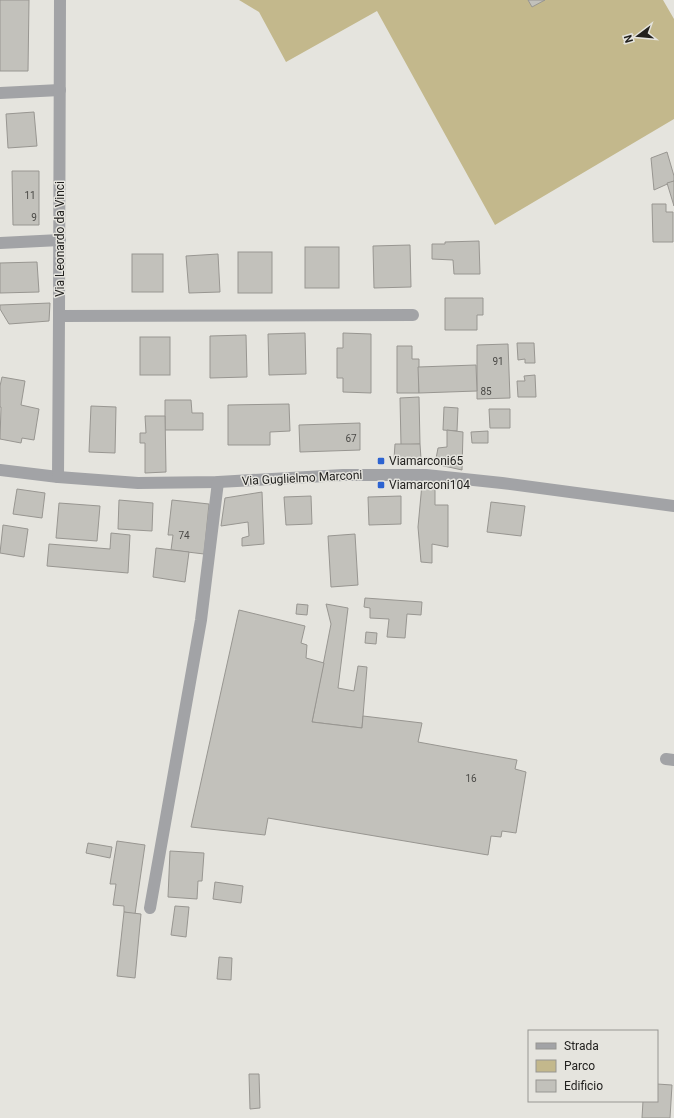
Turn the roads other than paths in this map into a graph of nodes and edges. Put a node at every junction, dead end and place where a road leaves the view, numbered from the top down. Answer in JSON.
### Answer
{"nodes":[{"id":1,"x":60,"y":0,"type":"edge"},
{"id":2,"x":60,"y":90,"type":"junction"},
{"id":3,"x":0,"y":93,"type":"edge"},
{"id":4,"x":60,"y":240,"type":"junction"},
{"id":5,"x":0,"y":243,"type":"edge"},
{"id":6,"x":413,"y":315,"type":"dead end"},
{"id":7,"x":60,"y":316,"type":"junction"},
{"id":8,"x":0,"y":470,"type":"edge"},
{"id":9,"x":58,"y":477,"type":"junction"},
{"id":10,"x":218,"y":482,"type":"junction"},
{"id":11,"x":674,"y":506,"type":"edge"},
{"id":12,"x":150,"y":908,"type":"dead end"}],
"edges":[{"from":1,"to":2,"type":"street","name":"Via Leonardo da Vinci"},
{"from":2,"to":3,"type":"street"},
{"from":2,"to":4,"type":"street","name":"Via Leonardo da Vinci"},
{"from":4,"to":5,"type":"street"},
{"from":4,"to":7,"type":"street","name":"Via Leonardo da Vinci"},
{"from":6,"to":7,"type":"street"},
{"from":7,"to":9,"type":"street","name":"Via Leonardo da Vinci"},
{"from":8,"to":9,"type":"street","name":"Via Guglielmo Marconi"},
{"from":9,"to":10,"type":"street","name":"Via Guglielmo Marconi"},
{"from":10,"to":11,"type":"street","name":"Via Guglielmo Marconi"},
{"from":10,"to":12,"type":"street"}]}
